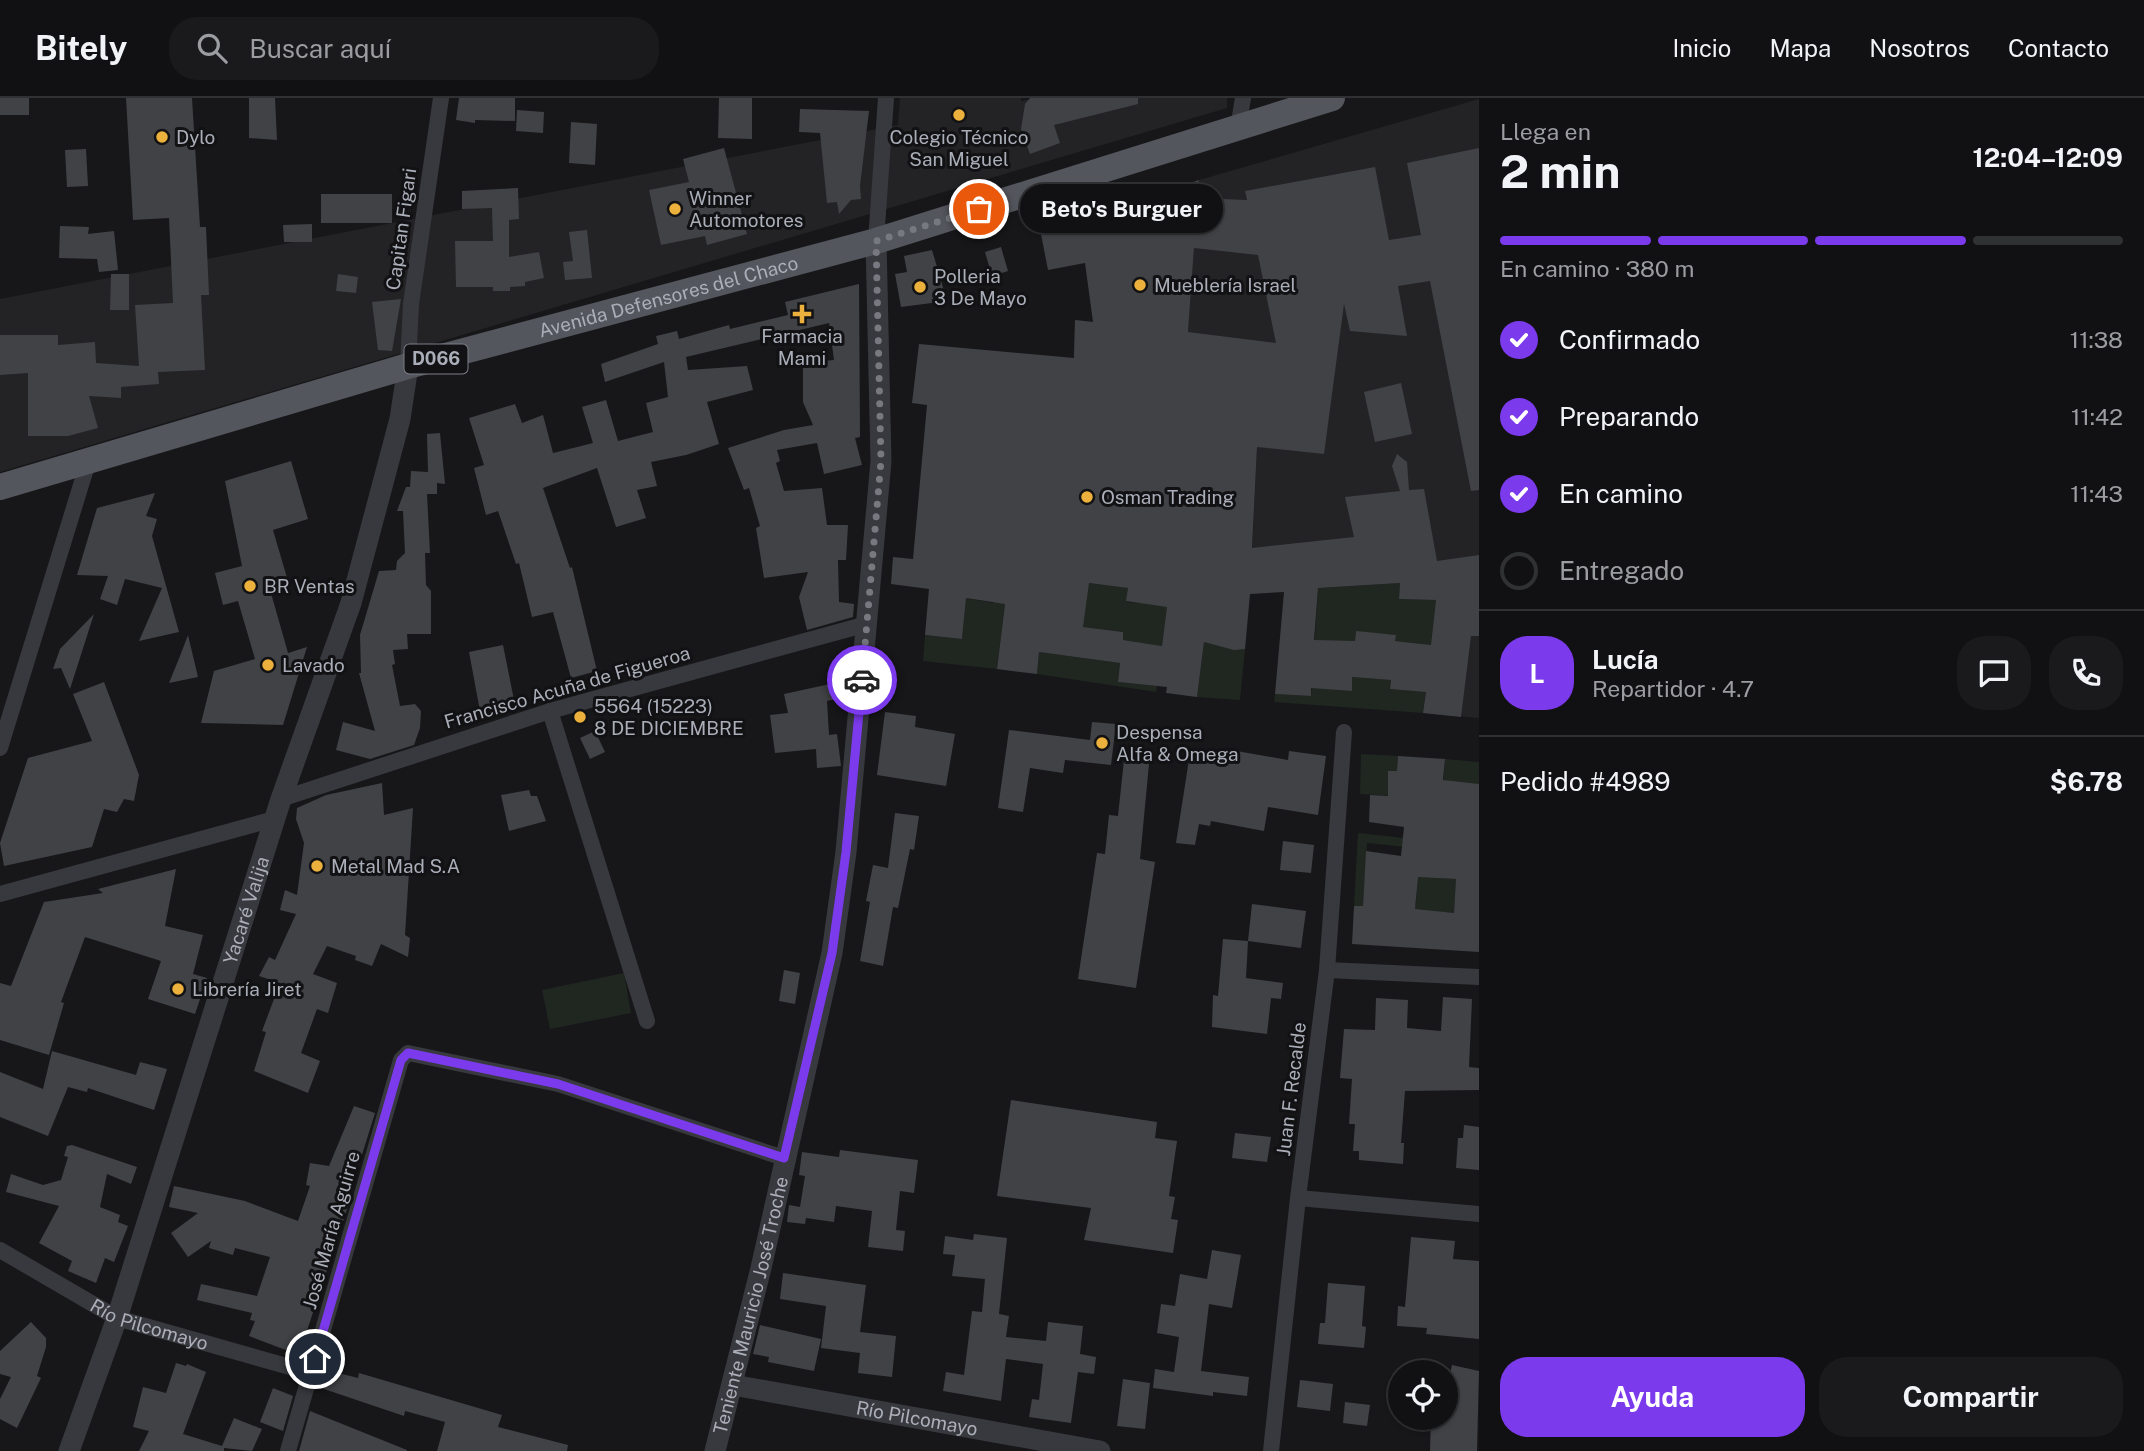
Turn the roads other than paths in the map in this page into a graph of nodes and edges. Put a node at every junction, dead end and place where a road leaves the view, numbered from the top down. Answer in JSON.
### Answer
{"nodes":[{"id":1,"x":441,"y":98,"type":"edge"},
{"id":2,"x":886,"y":98,"type":"edge"},
{"id":3,"x":1243,"y":98,"type":"edge"},
{"id":4,"x":1332,"y":98,"type":"edge"},
{"id":5,"x":1238,"y":128,"type":"junction"},
{"id":6,"x":876,"y":241,"type":"junction"},
{"id":7,"x":408,"y":366,"type":"junction"},
{"id":8,"x":89,"y":459,"type":"junction"},
{"id":9,"x":0,"y":487,"type":"edge"},
{"id":10,"x":867,"y":624,"type":"junction"},
{"id":11,"x":550,"y":711,"type":"junction"},
{"id":12,"x":1344,"y":732,"type":"dead end"},
{"id":13,"x":0,"y":748,"type":"edge"},
{"id":14,"x":281,"y":799,"type":"junction"},
{"id":15,"x":274,"y":819,"type":"junction"},
{"id":16,"x":0,"y":894,"type":"edge"},
{"id":17,"x":1327,"y":970,"type":"junction"},
{"id":18,"x":1479,"y":977,"type":"edge"},
{"id":19,"x":647,"y":1021,"type":"dead end"},
{"id":20,"x":784,"y":1158,"type":"junction"},
{"id":21,"x":1298,"y":1198,"type":"junction"},
{"id":22,"x":1479,"y":1214,"type":"edge"},
{"id":23,"x":0,"y":1250,"type":"edge"},
{"id":24,"x":117,"y":1318,"type":"junction"},
{"id":25,"x":310,"y":1373,"type":"junction"},
{"id":26,"x":733,"y":1385,"type":"junction"},
{"id":27,"x":69,"y":1451,"type":"edge"},
{"id":28,"x":288,"y":1451,"type":"edge"},
{"id":29,"x":715,"y":1451,"type":"edge"},
{"id":30,"x":1100,"y":1451,"type":"edge"},
{"id":31,"x":1271,"y":1451,"type":"edge"}],
"edges":[{"from":1,"to":7,"type":"street","name":"Capitan Figari"},
{"from":2,"to":6,"type":"street"},
{"from":3,"to":5,"type":"street"},
{"from":4,"to":5,"type":"main road","name":"Avenida Defensores del Chaco","number":"D066"},
{"from":5,"to":6,"type":"main road","name":"Avenida Defensores del Chaco","number":"D066"},
{"from":6,"to":7,"type":"main road","name":"Avenida Defensores del Chaco","number":"D066"},
{"from":6,"to":10,"type":"street","name":"Teniente Mauricio José Troche"},
{"from":7,"to":8,"type":"main road","name":"Avenida Defensores del Chaco","number":"D066"},
{"from":7,"to":14,"type":"street","name":"Yacaré Valija"},
{"from":8,"to":9,"type":"main road","name":"Avenida Defensores del Chaco","number":"D066"},
{"from":8,"to":13,"type":"street"},
{"from":10,"to":11,"type":"street","name":"Francisco Acuña de Figueroa"},
{"from":10,"to":20,"type":"street","name":"Teniente Mauricio José Troche"},
{"from":11,"to":14,"type":"street","name":"Francisco Acuña de Figueroa"},
{"from":11,"to":19,"type":"street"},
{"from":12,"to":17,"type":"street","name":"Juan F. Recalde"},
{"from":14,"to":15,"type":"street","name":"Yacaré Valija"},
{"from":15,"to":16,"type":"street"},
{"from":15,"to":24,"type":"street","name":"Yacaré Valija"},
{"from":17,"to":18,"type":"street"},
{"from":17,"to":21,"type":"street","name":"Juan F. Recalde"},
{"from":20,"to":25,"type":"street","name":"José María Aguirre"},
{"from":20,"to":26,"type":"street","name":"Teniente Mauricio José Troche"},
{"from":21,"to":22,"type":"street"},
{"from":21,"to":31,"type":"street","name":"Juan F. Recalde"},
{"from":23,"to":24,"type":"street","name":"Río Pilcomayo"},
{"from":24,"to":25,"type":"street","name":"Río Pilcomayo"},
{"from":24,"to":27,"type":"street","name":"Yacaré Valija"},
{"from":25,"to":28,"type":"street","name":"José María Aguirre"},
{"from":26,"to":29,"type":"street","name":"Teniente Mauricio José Troche"},
{"from":26,"to":30,"type":"street","name":"Río Pilcomayo"}]}
